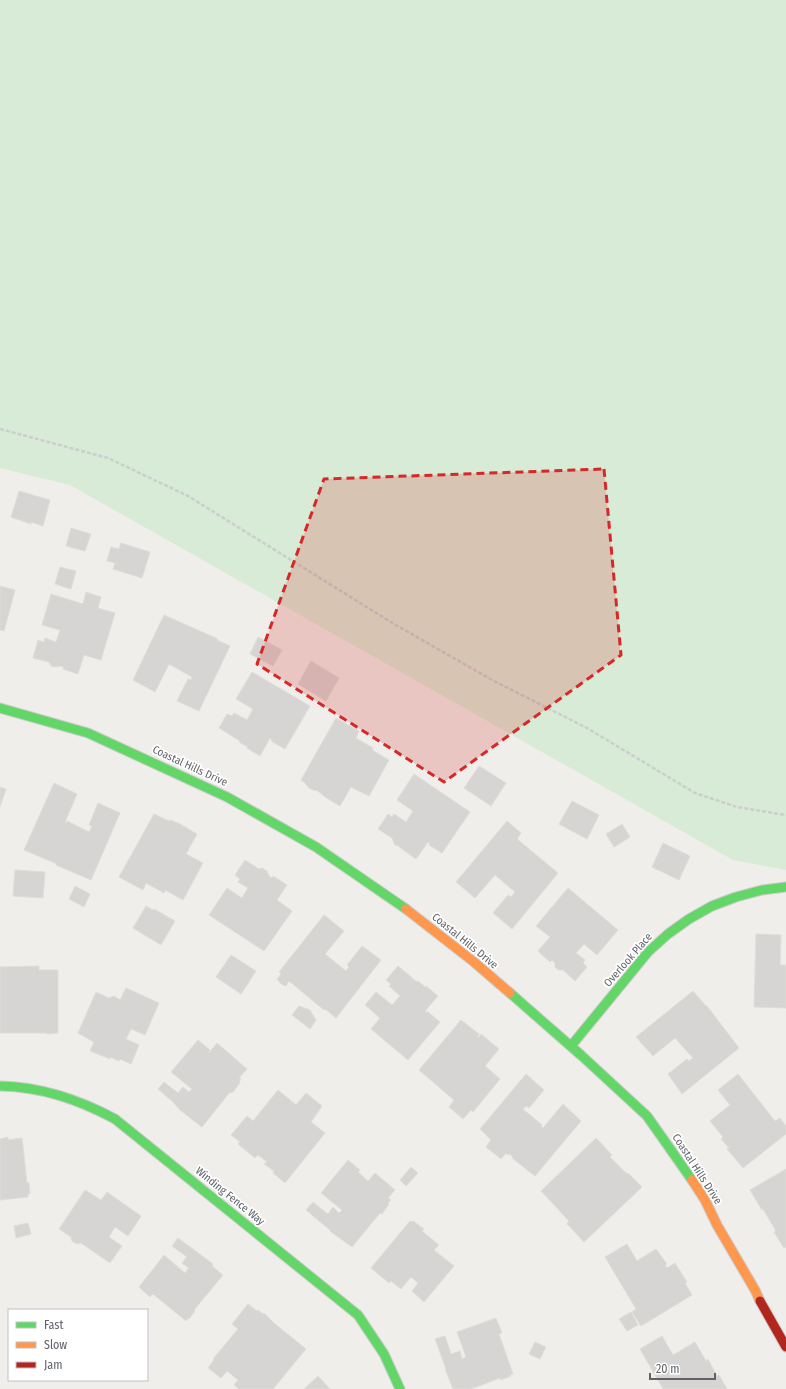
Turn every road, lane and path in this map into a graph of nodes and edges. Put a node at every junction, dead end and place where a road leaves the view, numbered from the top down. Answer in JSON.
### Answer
{"nodes":[{"id":1,"x":0,"y":429,"type":"edge"},
{"id":2,"x":0,"y":708,"type":"edge"},
{"id":3,"x":786,"y":815,"type":"edge"},
{"id":4,"x":786,"y":888,"type":"edge"},
{"id":5,"x":571,"y":1046,"type":"junction"},
{"id":6,"x":0,"y":1086,"type":"edge"},
{"id":7,"x":786,"y":1347,"type":"edge"},
{"id":8,"x":400,"y":1389,"type":"edge"}],
"edges":[{"from":1,"to":3,"type":"path"},
{"from":2,"to":5,"type":"street","name":"Coastal Hills Drive"},
{"from":4,"to":5,"type":"street","name":"Overlook Place"},
{"from":5,"to":7,"type":"street","name":"Coastal Hills Drive"},
{"from":6,"to":8,"type":"street","name":"Winding Fence Way"}]}
